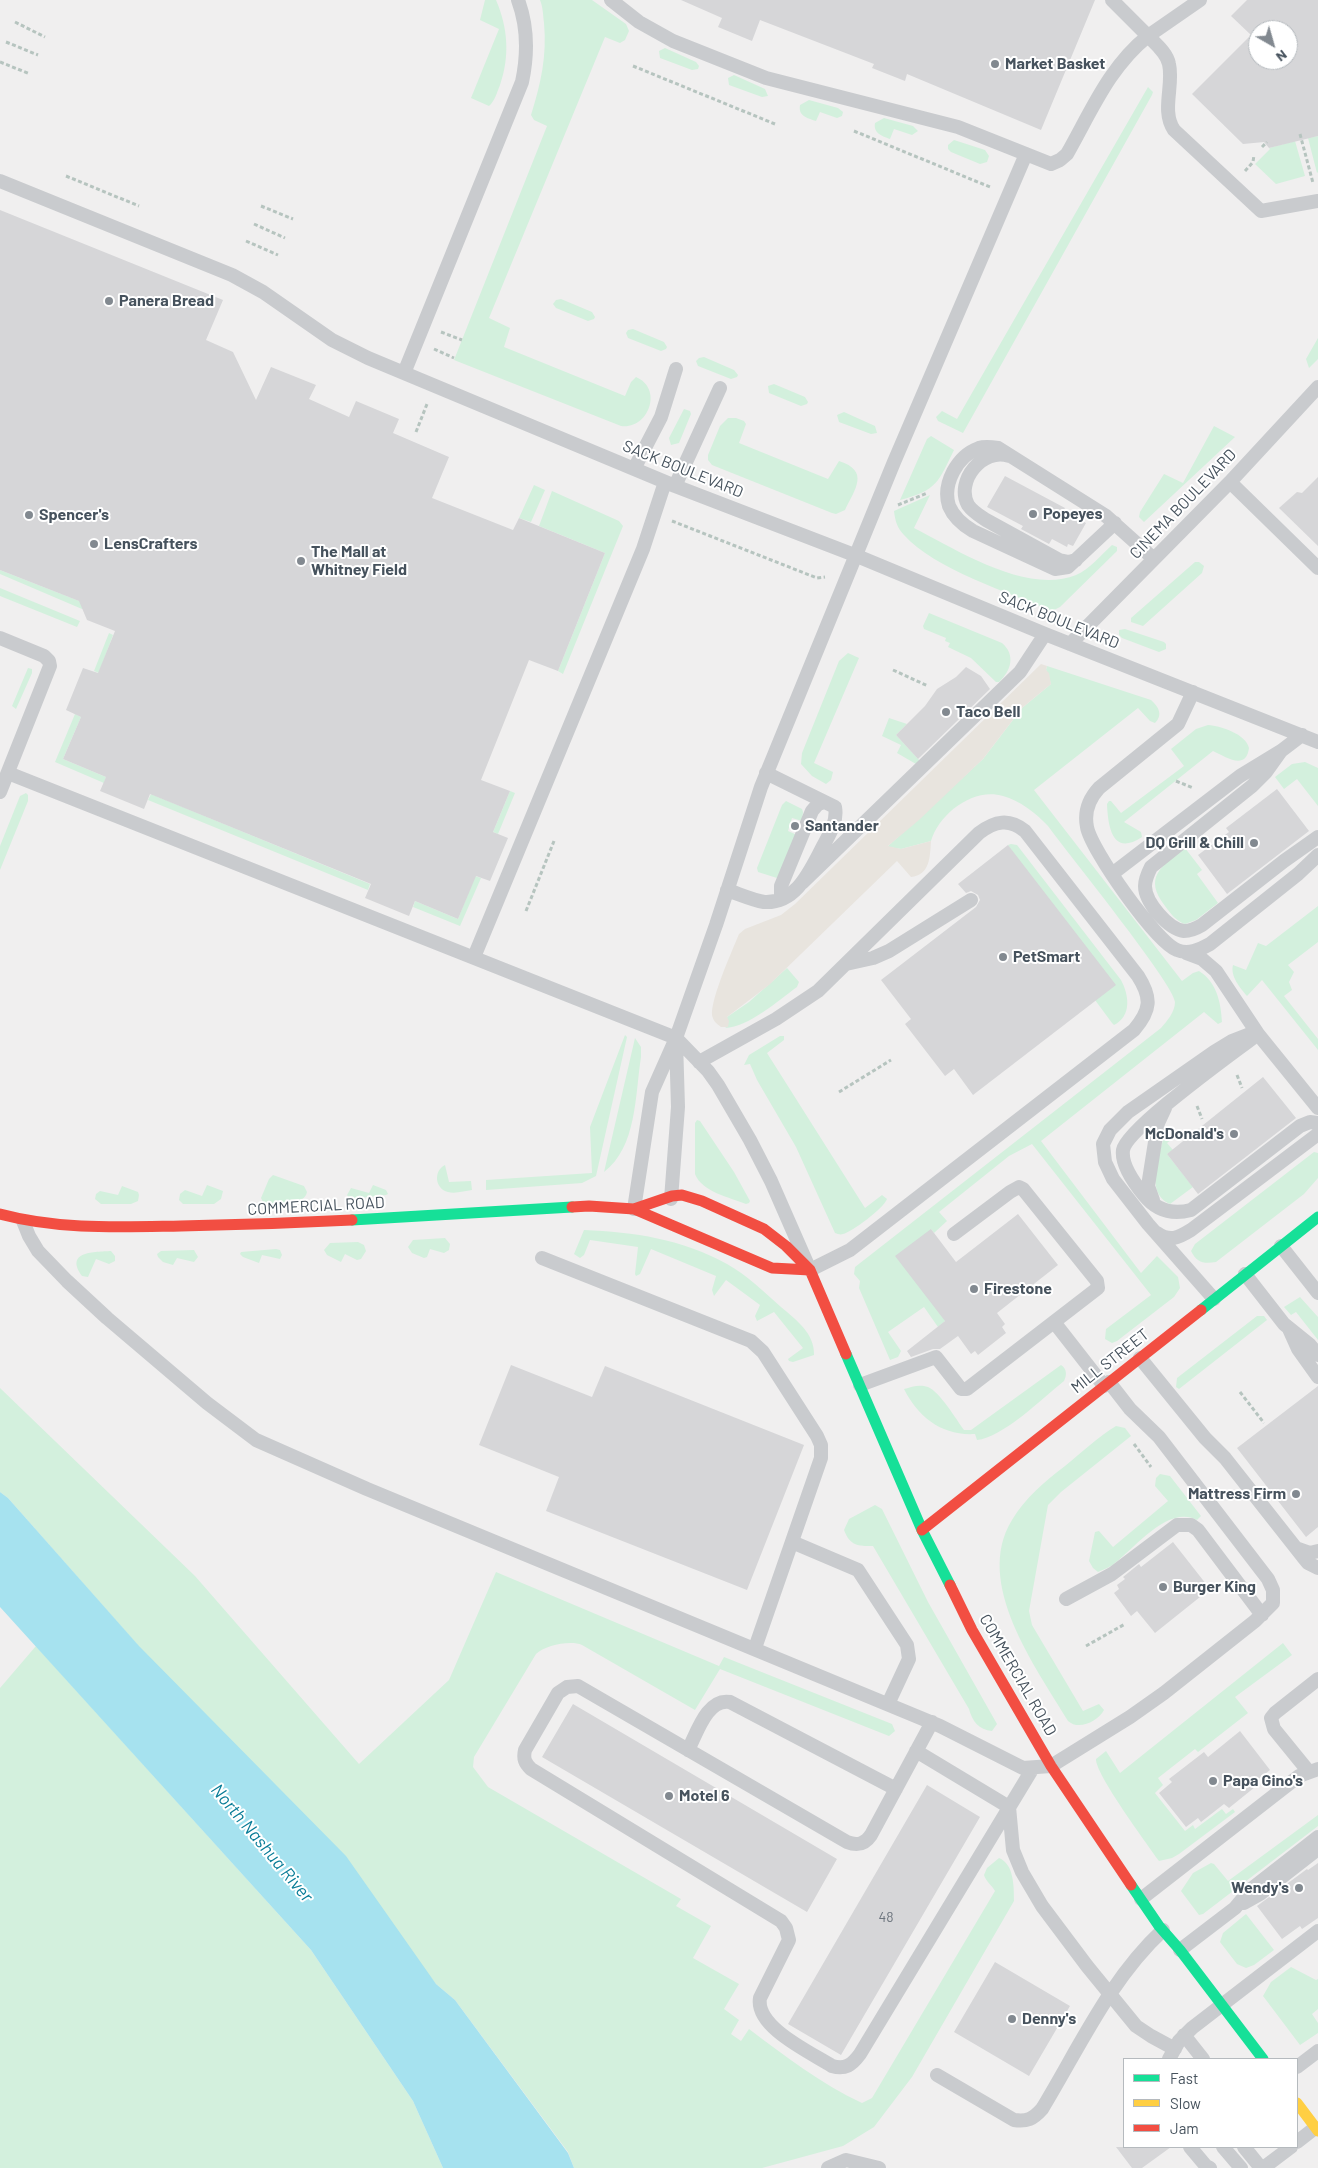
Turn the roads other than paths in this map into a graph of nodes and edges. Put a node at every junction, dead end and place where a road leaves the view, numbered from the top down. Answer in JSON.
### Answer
{"nodes":[{"id":1,"x":518,"y":0,"type":"edge"},
{"id":2,"x":611,"y":0,"type":"edge"},
{"id":3,"x":1112,"y":0,"type":"edge"},
{"id":4,"x":1200,"y":0,"type":"edge"},
{"id":5,"x":1148,"y":36,"type":"junction"},
{"id":6,"x":1026,"y":154,"type":"junction"},
{"id":7,"x":0,"y":181,"type":"edge"},
{"id":8,"x":1318,"y":200,"type":"edge"},
{"id":9,"x":676,"y":369,"type":"dead end"},
{"id":10,"x":404,"y":373,"type":"junction"},
{"id":11,"x":1318,"y":387,"type":"edge"},
{"id":12,"x":720,"y":388,"type":"dead end"},
{"id":13,"x":1019,"y":460,"type":"junction"},
{"id":14,"x":634,"y":469,"type":"junction"},
{"id":15,"x":1230,"y":482,"type":"junction"},
{"id":16,"x":670,"y":484,"type":"junction"},
{"id":17,"x":1115,"y":523,"type":"junction"},
{"id":18,"x":857,"y":556,"type":"junction"},
{"id":19,"x":1079,"y":559,"type":"junction"},
{"id":20,"x":1154,"y":559,"type":"junction"},
{"id":21,"x":1318,"y":568,"type":"edge"},
{"id":22,"x":1045,"y":634,"type":"junction"},
{"id":23,"x":0,"y":638,"type":"edge"},
{"id":24,"x":1070,"y":644,"type":"junction"},
{"id":25,"x":1193,"y":692,"type":"junction"},
{"id":26,"x":1302,"y":734,"type":"junction"},
{"id":27,"x":1318,"y":742,"type":"edge"},
{"id":28,"x":1281,"y":752,"type":"junction"},
{"id":29,"x":8,"y":773,"type":"junction"},
{"id":30,"x":766,"y":773,"type":"junction"},
{"id":31,"x":0,"y":792,"type":"edge"},
{"id":32,"x":824,"y":802,"type":"junction"},
{"id":33,"x":1318,"y":837,"type":"edge"},
{"id":34,"x":1318,"y":855,"type":"edge"},
{"id":35,"x":1112,"y":874,"type":"junction"},
{"id":36,"x":802,"y":883,"type":"junction"},
{"id":37,"x":727,"y":890,"type":"junction"},
{"id":38,"x":785,"y":897,"type":"junction"},
{"id":39,"x":971,"y":900,"type":"dead end"},
{"id":40,"x":1186,"y":953,"type":"junction"},
{"id":41,"x":474,"y":957,"type":"junction"},
{"id":42,"x":846,"y":964,"type":"junction"},
{"id":43,"x":1258,"y":1034,"type":"junction"},
{"id":44,"x":676,"y":1038,"type":"junction"},
{"id":45,"x":700,"y":1062,"type":"junction"},
{"id":46,"x":1166,"y":1105,"type":"junction"},
{"id":47,"x":1318,"y":1108,"type":"edge"},
{"id":48,"x":1318,"y":1123,"type":"edge"},
{"id":49,"x":1318,"y":1134,"type":"edge"},
{"id":50,"x":672,"y":1196,"type":"junction"},
{"id":51,"x":1157,"y":1206,"type":"junction"},
{"id":52,"x":634,"y":1208,"type":"junction"},
{"id":53,"x":0,"y":1214,"type":"edge"},
{"id":54,"x":1318,"y":1216,"type":"edge"},
{"id":55,"x":23,"y":1221,"type":"junction"},
{"id":56,"x":669,"y":1225,"type":"junction"},
{"id":57,"x":1156,"y":1233,"type":"junction"},
{"id":58,"x":954,"y":1234,"type":"dead end"},
{"id":59,"x":1281,"y":1246,"type":"junction"},
{"id":60,"x":542,"y":1258,"type":"dead end"},
{"id":61,"x":810,"y":1270,"type":"junction"},
{"id":62,"x":1245,"y":1274,"type":"junction"},
{"id":63,"x":1318,"y":1293,"type":"edge"},
{"id":64,"x":1214,"y":1299,"type":"junction"},
{"id":65,"x":1054,"y":1322,"type":"junction"},
{"id":66,"x":1289,"y":1329,"type":"junction"},
{"id":67,"x":1318,"y":1355,"type":"edge"},
{"id":68,"x":1140,"y":1358,"type":"junction"},
{"id":69,"x":1318,"y":1377,"type":"edge"},
{"id":70,"x":1107,"y":1384,"type":"junction"},
{"id":71,"x":860,"y":1385,"type":"junction"},
{"id":72,"x":922,"y":1530,"type":"junction"},
{"id":73,"x":792,"y":1542,"type":"junction"},
{"id":74,"x":1296,"y":1548,"type":"junction"},
{"id":75,"x":1318,"y":1551,"type":"edge"},
{"id":76,"x":1318,"y":1568,"type":"edge"},
{"id":77,"x":1066,"y":1598,"type":"dead end"},
{"id":78,"x":1262,"y":1615,"type":"junction"},
{"id":79,"x":755,"y":1648,"type":"junction"},
{"id":80,"x":1318,"y":1679,"type":"edge"},
{"id":81,"x":888,"y":1704,"type":"junction"},
{"id":82,"x":932,"y":1722,"type":"junction"},
{"id":83,"x":688,"y":1750,"type":"junction"},
{"id":84,"x":916,"y":1751,"type":"junction"},
{"id":85,"x":1051,"y":1766,"type":"junction"},
{"id":86,"x":1033,"y":1768,"type":"junction"},
{"id":87,"x":1314,"y":1771,"type":"edge"},
{"id":88,"x":896,"y":1789,"type":"junction"},
{"id":89,"x":1009,"y":1807,"type":"junction"},
{"id":90,"x":1318,"y":1836,"type":"edge"},
{"id":91,"x":1318,"y":1849,"type":"edge"},
{"id":92,"x":1141,"y":1899,"type":"junction"},
{"id":93,"x":1235,"y":1908,"type":"junction"},
{"id":94,"x":1163,"y":1930,"type":"junction"},
{"id":95,"x":1318,"y":1931,"type":"edge"},
{"id":96,"x":1180,"y":1950,"type":"junction"},
{"id":97,"x":1110,"y":1995,"type":"junction"},
{"id":98,"x":1222,"y":2005,"type":"junction"},
{"id":99,"x":1184,"y":2035,"type":"junction"},
{"id":100,"x":1318,"y":2051,"type":"edge"},
{"id":101,"x":1173,"y":2055,"type":"edge"},
{"id":102,"x":1202,"y":2058,"type":"edge"},
{"id":103,"x":1262,"y":2058,"type":"edge"},
{"id":104,"x":1298,"y":2066,"type":"edge"},
{"id":105,"x":937,"y":2076,"type":"dead end"},
{"id":106,"x":1298,"y":2104,"type":"edge"},
{"id":107,"x":1317,"y":2129,"type":"edge"},
{"id":108,"x":1298,"y":2141,"type":"edge"},
{"id":109,"x":1191,"y":2148,"type":"edge"},
{"id":110,"x":1224,"y":2148,"type":"edge"},
{"id":111,"x":1245,"y":2148,"type":"edge"},
{"id":112,"x":1288,"y":2148,"type":"edge"},
{"id":113,"x":1274,"y":2152,"type":"edge"},
{"id":114,"x":828,"y":2168,"type":"edge"},
{"id":115,"x":879,"y":2168,"type":"edge"},
{"id":116,"x":1210,"y":2168,"type":"edge"},
{"id":117,"x":1241,"y":2168,"type":"edge"},
{"id":118,"x":1262,"y":2168,"type":"edge"}],
"edges":[{"from":1,"to":10,"type":"lane"},
{"from":2,"to":6,"type":"lane"},
{"from":3,"to":5,"type":"lane"},
{"from":4,"to":5,"type":"lane"},
{"from":5,"to":6,"type":"lane"},
{"from":5,"to":8,"type":"lane"},
{"from":6,"to":18,"type":"lane"},
{"from":7,"to":10,"type":"lane","name":"SACK BOULEVARD"},
{"from":9,"to":14,"type":"lane"},
{"from":10,"to":14,"type":"lane","name":"SACK BOULEVARD"},
{"from":11,"to":15,"type":"lane","name":"CINEMA BOULEVARD"},
{"from":12,"to":16,"type":"lane"},
{"from":13,"to":17,"type":"lane"},
{"from":13,"to":19,"type":"lane"},
{"from":13,"to":19,"type":"lane"},
{"from":14,"to":16,"type":"lane","name":"SACK BOULEVARD"},
{"from":15,"to":20,"type":"lane","name":"CINEMA BOULEVARD"},
{"from":15,"to":21,"type":"lane"},
{"from":16,"to":18,"type":"lane","name":"SACK BOULEVARD"},
{"from":16,"to":41,"type":"lane"},
{"from":17,"to":19,"type":"lane"},
{"from":17,"to":20,"type":"lane"},
{"from":18,"to":22,"type":"lane","name":"SACK BOULEVARD"},
{"from":18,"to":30,"type":"lane"},
{"from":20,"to":24,"type":"lane","name":"CINEMA BOULEVARD"},
{"from":22,"to":24,"type":"lane","name":"SACK BOULEVARD"},
{"from":22,"to":36,"type":"lane"},
{"from":23,"to":29,"type":"lane"},
{"from":24,"to":25,"type":"lane","name":"SACK BOULEVARD"},
{"from":25,"to":26,"type":"lane","name":"SACK BOULEVARD"},
{"from":25,"to":35,"type":"lane"},
{"from":26,"to":27,"type":"lane","name":"SACK BOULEVARD"},
{"from":26,"to":28,"type":"lane"},
{"from":28,"to":33,"type":"lane"},
{"from":28,"to":35,"type":"lane"},
{"from":29,"to":31,"type":"lane"},
{"from":29,"to":41,"type":"lane"},
{"from":30,"to":32,"type":"lane"},
{"from":30,"to":37,"type":"lane"},
{"from":32,"to":36,"type":"lane"},
{"from":32,"to":38,"type":"lane"},
{"from":34,"to":40,"type":"lane"},
{"from":35,"to":40,"type":"lane"},
{"from":36,"to":38,"type":"lane"},
{"from":37,"to":38,"type":"lane"},
{"from":37,"to":44,"type":"lane"},
{"from":39,"to":42,"type":"lane"},
{"from":40,"to":43,"type":"lane"},
{"from":41,"to":44,"type":"lane"},
{"from":42,"to":45,"type":"lane"},
{"from":42,"to":61,"type":"lane"},
{"from":43,"to":46,"type":"lane"},
{"from":43,"to":47,"type":"lane"},
{"from":43,"to":57,"type":"lane"},
{"from":44,"to":45,"type":"lane"},
{"from":44,"to":50,"type":"lane"},
{"from":44,"to":52,"type":"lane"},
{"from":45,"to":61,"type":"lane"},
{"from":46,"to":51,"type":"lane"},
{"from":46,"to":51,"type":"lane"},
{"from":48,"to":51,"type":"lane"},
{"from":49,"to":57,"type":"lane"},
{"from":50,"to":52,"type":"street","name":"COMMERCIAL ROAD"},
{"from":50,"to":56,"type":"lane"},
{"from":50,"to":61,"type":"street","name":"COMMERCIAL ROAD"},
{"from":52,"to":55,"type":"street","name":"COMMERCIAL ROAD"},
{"from":52,"to":56,"type":"street","name":"COMMERCIAL ROAD"},
{"from":53,"to":55,"type":"street","name":"COMMERCIAL ROAD"},
{"from":54,"to":59,"type":"street","name":"MILL STREET"},
{"from":55,"to":79,"type":"lane"},
{"from":56,"to":61,"type":"street","name":"COMMERCIAL ROAD"},
{"from":57,"to":64,"type":"lane"},
{"from":58,"to":65,"type":"lane"},
{"from":59,"to":62,"type":"street","name":"MILL STREET"},
{"from":59,"to":63,"type":"lane"},
{"from":60,"to":73,"type":"lane"},
{"from":61,"to":71,"type":"street","name":"COMMERCIAL ROAD"},
{"from":62,"to":64,"type":"street","name":"MILL STREET"},
{"from":62,"to":66,"type":"lane"},
{"from":64,"to":68,"type":"street","name":"MILL STREET"},
{"from":65,"to":70,"type":"lane"},
{"from":65,"to":71,"type":"lane"},
{"from":66,"to":67,"type":"lane"},
{"from":66,"to":69,"type":"lane"},
{"from":68,"to":70,"type":"street","name":"MILL STREET"},
{"from":68,"to":74,"type":"lane"},
{"from":70,"to":72,"type":"street","name":"MILL STREET"},
{"from":70,"to":78,"type":"lane"},
{"from":71,"to":72,"type":"street","name":"COMMERCIAL ROAD"},
{"from":72,"to":85,"type":"street","name":"COMMERCIAL ROAD"},
{"from":73,"to":79,"type":"lane"},
{"from":73,"to":81,"type":"lane"},
{"from":74,"to":75,"type":"lane"},
{"from":74,"to":76,"type":"lane"},
{"from":77,"to":78,"type":"lane"},
{"from":78,"to":85,"type":"lane"},
{"from":79,"to":81,"type":"lane"},
{"from":80,"to":87,"type":"lane"},
{"from":81,"to":82,"type":"lane"},
{"from":82,"to":84,"type":"lane"},
{"from":82,"to":86,"type":"lane"},
{"from":83,"to":88,"type":"lane"},
{"from":83,"to":88,"type":"lane"},
{"from":83,"to":89,"type":"lane"},
{"from":84,"to":88,"type":"lane"},
{"from":84,"to":89,"type":"lane"},
{"from":85,"to":86,"type":"lane"},
{"from":85,"to":92,"type":"street","name":"COMMERCIAL ROAD"},
{"from":86,"to":89,"type":"lane"},
{"from":87,"to":92,"type":"lane"},
{"from":89,"to":97,"type":"lane"},
{"from":90,"to":93,"type":"lane"},
{"from":91,"to":93,"type":"lane"},
{"from":92,"to":94,"type":"street","name":"COMMERCIAL ROAD"},
{"from":93,"to":96,"type":"lane"},
{"from":94,"to":96,"type":"street","name":"COMMERCIAL ROAD"},
{"from":94,"to":97,"type":"lane"},
{"from":95,"to":98,"type":"lane"},
{"from":96,"to":98,"type":"street","name":"COMMERCIAL ROAD"},
{"from":97,"to":101,"type":"lane"},
{"from":97,"to":105,"type":"lane"},
{"from":98,"to":99,"type":"lane"},
{"from":98,"to":103,"type":"street","name":"COMMERCIAL ROAD"},
{"from":99,"to":101,"type":"lane"},
{"from":99,"to":102,"type":"lane"},
{"from":100,"to":104,"type":"lane"},
{"from":106,"to":107,"type":"street"},
{"from":107,"to":108,"type":"lane"},
{"from":109,"to":116,"type":"lane"},
{"from":110,"to":117,"type":"lane"},
{"from":111,"to":118,"type":"lane"},
{"from":112,"to":113,"type":"lane"},
{"from":113,"to":118,"type":"lane"},
{"from":114,"to":115,"type":"lane"}]}
